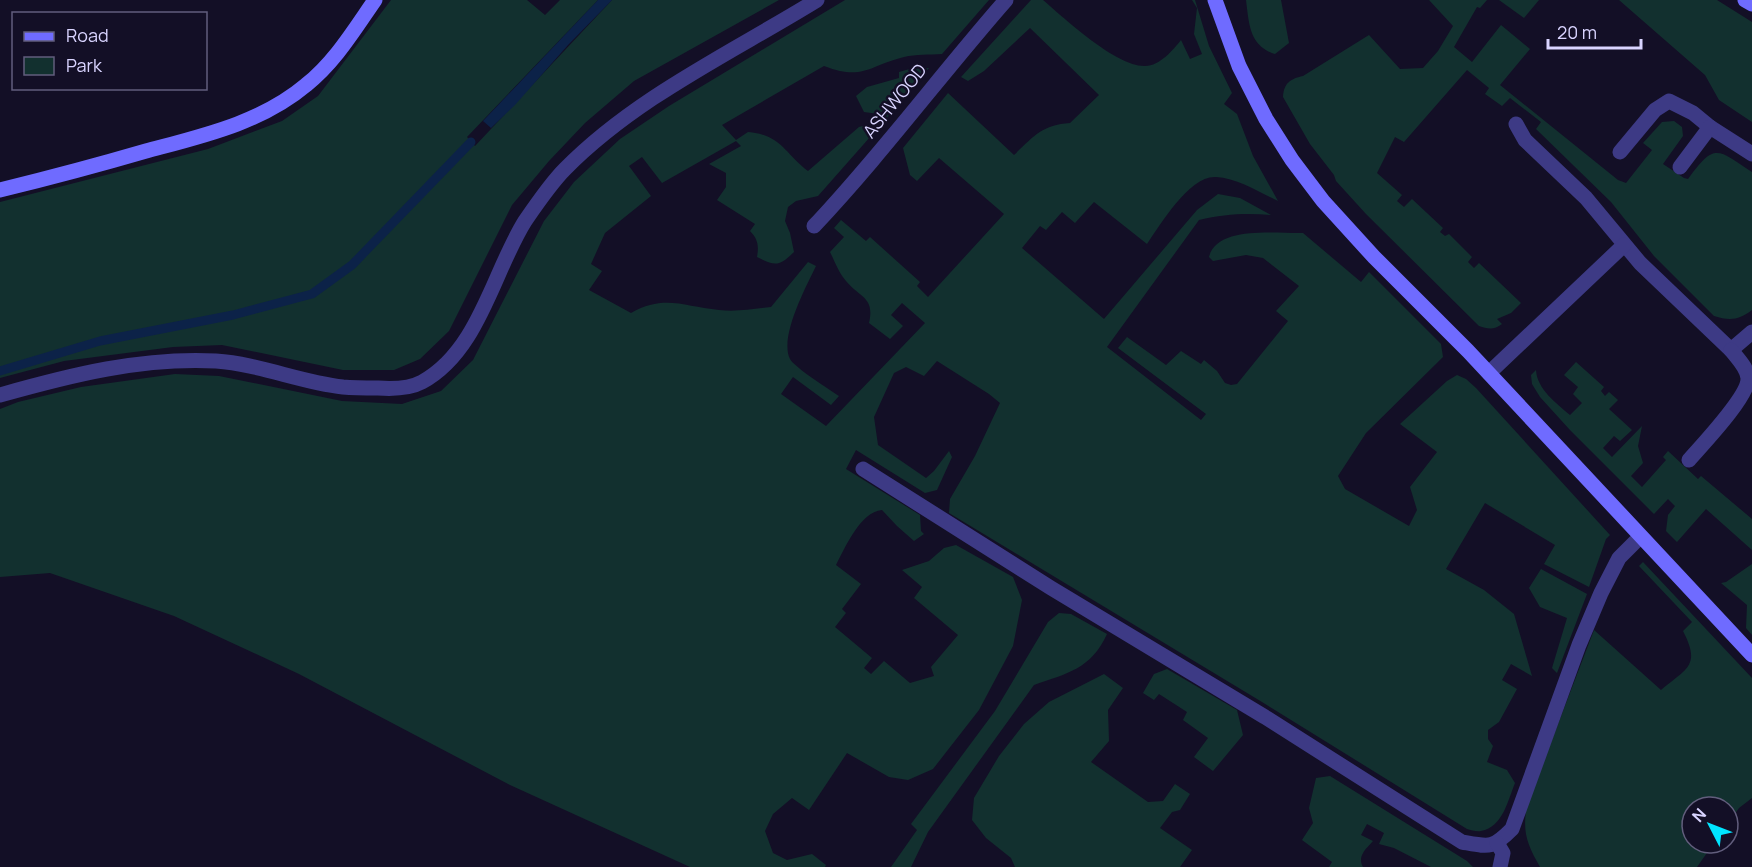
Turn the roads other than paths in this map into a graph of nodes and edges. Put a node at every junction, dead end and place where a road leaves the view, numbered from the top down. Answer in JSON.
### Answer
{"nodes":[{"id":1,"x":375,"y":0,"type":"edge"},
{"id":2,"x":817,"y":0,"type":"edge"},
{"id":3,"x":1006,"y":0,"type":"edge"},
{"id":4,"x":1215,"y":0,"type":"edge"},
{"id":5,"x":1745,"y":0,"type":"edge"},
{"id":6,"x":1752,"y":4,"type":"edge"},
{"id":7,"x":1516,"y":124,"type":"dead end"},
{"id":8,"x":1710,"y":127,"type":"junction"},
{"id":9,"x":1620,"y":152,"type":"dead end"},
{"id":10,"x":1752,"y":154,"type":"edge"},
{"id":11,"x":1680,"y":167,"type":"dead end"},
{"id":12,"x":0,"y":190,"type":"edge"},
{"id":13,"x":814,"y":226,"type":"dead end"},
{"id":14,"x":1624,"y":245,"type":"junction"},
{"id":15,"x":1752,"y":332,"type":"edge"},
{"id":16,"x":1731,"y":350,"type":"junction"},
{"id":17,"x":1489,"y":373,"type":"junction"},
{"id":18,"x":0,"y":395,"type":"edge"},
{"id":19,"x":1689,"y":460,"type":"dead end"},
{"id":20,"x":863,"y":468,"type":"dead end"},
{"id":21,"x":1640,"y":537,"type":"junction"},
{"id":22,"x":1752,"y":654,"type":"edge"},
{"id":23,"x":1497,"y":843,"type":"junction"},
{"id":24,"x":1500,"y":867,"type":"edge"}],
"edges":[{"from":1,"to":12,"type":"main road"},
{"from":2,"to":18,"type":"street"},
{"from":3,"to":13,"type":"street","name":"ASHWOOD"},
{"from":4,"to":17,"type":"main road"},
{"from":5,"to":6,"type":"main road"},
{"from":7,"to":14,"type":"street"},
{"from":8,"to":9,"type":"street"},
{"from":8,"to":10,"type":"street"},
{"from":8,"to":11,"type":"street"},
{"from":14,"to":16,"type":"street"},
{"from":14,"to":17,"type":"street"},
{"from":15,"to":16,"type":"street"},
{"from":16,"to":19,"type":"street"},
{"from":17,"to":21,"type":"main road"},
{"from":20,"to":23,"type":"street"},
{"from":21,"to":22,"type":"main road"},
{"from":21,"to":23,"type":"street"},
{"from":23,"to":24,"type":"street"}]}
